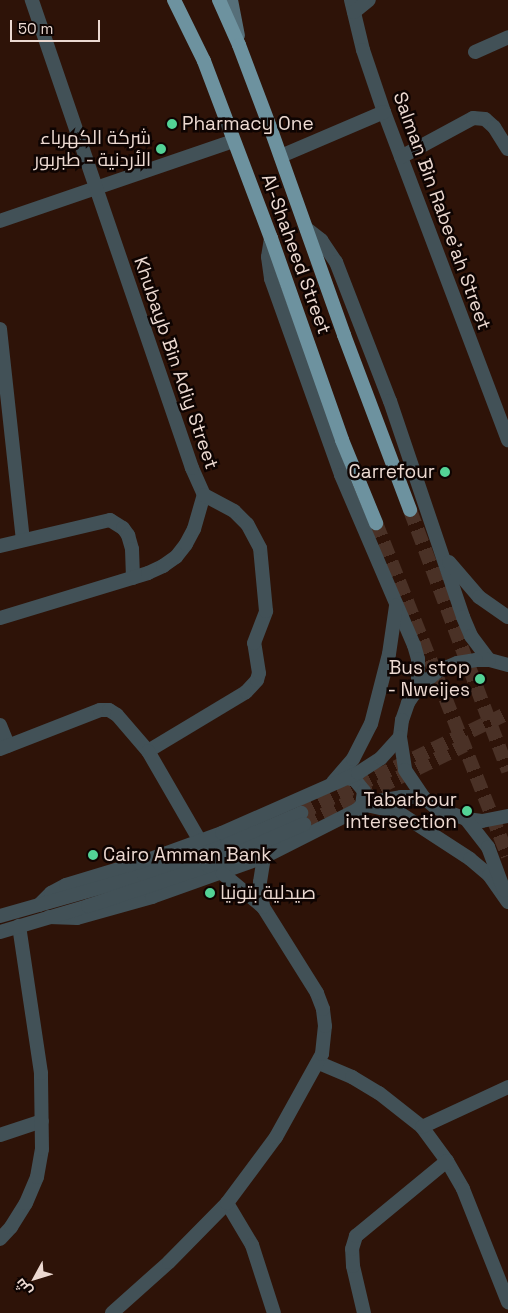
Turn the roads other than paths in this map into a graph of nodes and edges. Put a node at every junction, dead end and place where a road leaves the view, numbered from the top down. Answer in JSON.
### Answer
{"nodes":[{"id":1,"x":32,"y":0,"type":"edge"},
{"id":2,"x":174,"y":0,"type":"edge"},
{"id":3,"x":219,"y":0,"type":"edge"},
{"id":4,"x":231,"y":0,"type":"edge"},
{"id":5,"x":369,"y":0,"type":"edge"},
{"id":6,"x":353,"y":6,"type":"edge"},
{"id":7,"x":508,"y":37,"type":"edge"},
{"id":8,"x":240,"y":45,"type":"junction"},
{"id":9,"x":475,"y":52,"type":"dead end"},
{"id":10,"x":384,"y":112,"type":"junction"},
{"id":11,"x":234,"y":141,"type":"junction"},
{"id":12,"x":508,"y":149,"type":"edge"},
{"id":13,"x":280,"y":156,"type":"junction"},
{"id":14,"x":401,"y":156,"type":"junction"},
{"id":15,"x":97,"y":189,"type":"junction"},
{"id":16,"x":0,"y":222,"type":"edge"},
{"id":17,"x":307,"y":229,"type":"junction"},
{"id":18,"x":271,"y":238,"type":"junction"},
{"id":19,"x":0,"y":329,"type":"edge"},
{"id":20,"x":508,"y":440,"type":"edge"},
{"id":21,"x":204,"y":495,"type":"junction"},
{"id":22,"x":410,"y":510,"type":"tunnel mouth"},
{"id":23,"x":376,"y":523,"type":"tunnel mouth"},
{"id":24,"x":23,"y":540,"type":"junction"},
{"id":25,"x":0,"y":546,"type":"edge"},
{"id":26,"x":443,"y":555,"type":"junction"},
{"id":27,"x":133,"y":578,"type":"junction"},
{"id":28,"x":396,"y":605,"type":"junction"},
{"id":29,"x":508,"y":617,"type":"edge"},
{"id":30,"x":0,"y":618,"type":"edge"},
{"id":31,"x":489,"y":660,"type":"junction"},
{"id":32,"x":508,"y":665,"type":"edge"},
{"id":33,"x":418,"y":688,"type":"junction"},
{"id":34,"x":0,"y":725,"type":"edge"},
{"id":35,"x":400,"y":737,"type":"junction"},
{"id":36,"x":4,"y":747,"type":"edge"},
{"id":37,"x":148,"y":752,"type":"junction"},
{"id":38,"x":348,"y":778,"type":"junction"},
{"id":39,"x":330,"y":785,"type":"junction"},
{"id":40,"x":423,"y":797,"type":"junction"},
{"id":41,"x":362,"y":808,"type":"junction"},
{"id":42,"x":508,"y":816,"type":"edge"},
{"id":43,"x":466,"y":820,"type":"junction"},
{"id":44,"x":200,"y":841,"type":"junction"},
{"id":45,"x":264,"y":857,"type":"junction"},
{"id":46,"x":223,"y":874,"type":"junction"},
{"id":47,"x":508,"y":902,"type":"edge"},
{"id":48,"x":39,"y":905,"type":"junction"},
{"id":49,"x":263,"y":907,"type":"junction"},
{"id":50,"x":0,"y":916,"type":"edge"},
{"id":51,"x":49,"y":917,"type":"junction"},
{"id":52,"x":19,"y":926,"type":"junction"},
{"id":53,"x":0,"y":932,"type":"edge"},
{"id":54,"x":319,"y":1063,"type":"junction"},
{"id":55,"x":508,"y":1086,"type":"edge"},
{"id":56,"x":42,"y":1121,"type":"junction"},
{"id":57,"x":422,"y":1127,"type":"junction"},
{"id":58,"x":0,"y":1135,"type":"edge"},
{"id":59,"x":447,"y":1161,"type":"junction"},
{"id":60,"x":227,"y":1202,"type":"junction"},
{"id":61,"x":0,"y":1239,"type":"edge"},
{"id":62,"x":508,"y":1302,"type":"edge"},
{"id":63,"x":112,"y":1313,"type":"edge"},
{"id":64,"x":274,"y":1313,"type":"edge"},
{"id":65,"x":364,"y":1313,"type":"edge"}],
"edges":[{"from":1,"to":15,"type":"street","name":"Khubayb Bin Adiy Street"},
{"from":2,"to":11,"type":"highway","name":"Al-Shaheed Street"},
{"from":3,"to":8,"type":"highway","name":"Al-Shaheed Street"},
{"from":4,"to":8,"type":"main road"},
{"from":5,"to":6,"type":"street","name":"Salman Bin Rabee'ah Street"},
{"from":6,"to":10,"type":"street","name":"Salman Bin Rabee'ah Street"},
{"from":7,"to":9,"type":"street"},
{"from":8,"to":13,"type":"highway","name":"Al-Shaheed Street"},
{"from":10,"to":13,"type":"street"},
{"from":10,"to":14,"type":"street","name":"Salman Bin Rabee'ah Street"},
{"from":11,"to":15,"type":"street"},
{"from":11,"to":18,"type":"highway","name":"Al-Shaheed Street"},
{"from":12,"to":14,"type":"street"},
{"from":13,"to":17,"type":"highway","name":"Al-Shaheed Street"},
{"from":14,"to":20,"type":"street","name":"Salman Bin Rabee'ah Street"},
{"from":15,"to":16,"type":"street"},
{"from":15,"to":21,"type":"street","name":"Khubayb Bin Adiy Street"},
{"from":17,"to":22,"type":"highway","name":"Al-Shaheed Street"},
{"from":17,"to":26,"type":"street"},
{"from":18,"to":23,"type":"highway","name":"Al-Shaheed Street"},
{"from":18,"to":28,"type":"street"},
{"from":19,"to":24,"type":"street"},
{"from":21,"to":27,"type":"street","name":"Khubayb Bin Adiy Street"},
{"from":21,"to":37,"type":"street"},
{"from":24,"to":25,"type":"street"},
{"from":24,"to":27,"type":"street"},
{"from":26,"to":29,"type":"street"},
{"from":26,"to":31,"type":"street"},
{"from":27,"to":30,"type":"street","name":"Khubayb Bin Adiy Street"},
{"from":28,"to":33,"type":"street"},
{"from":28,"to":39,"type":"street"},
{"from":31,"to":32,"type":"street"},
{"from":31,"to":33,"type":"street"},
{"from":33,"to":35,"type":"street"},
{"from":34,"to":36,"type":"street"},
{"from":35,"to":38,"type":"street"},
{"from":35,"to":40,"type":"street"},
{"from":36,"to":37,"type":"street"},
{"from":37,"to":44,"type":"street"},
{"from":38,"to":39,"type":"street"},
{"from":38,"to":41,"type":"street"},
{"from":39,"to":44,"type":"street"},
{"from":40,"to":41,"type":"street"},
{"from":40,"to":43,"type":"street"},
{"from":41,"to":45,"type":"street"},
{"from":41,"to":47,"type":"street"},
{"from":42,"to":43,"type":"street"},
{"from":43,"to":47,"type":"street"},
{"from":44,"to":48,"type":"street"},
{"from":45,"to":46,"type":"street"},
{"from":45,"to":49,"type":"street"},
{"from":46,"to":49,"type":"street"},
{"from":46,"to":51,"type":"street"},
{"from":48,"to":50,"type":"street"},
{"from":48,"to":51,"type":"street"},
{"from":49,"to":54,"type":"street"},
{"from":51,"to":52,"type":"street"},
{"from":52,"to":53,"type":"street"},
{"from":52,"to":56,"type":"street"},
{"from":54,"to":57,"type":"street"},
{"from":54,"to":60,"type":"street"},
{"from":55,"to":57,"type":"street"},
{"from":56,"to":58,"type":"street"},
{"from":56,"to":61,"type":"street"},
{"from":57,"to":59,"type":"street"},
{"from":59,"to":62,"type":"street"},
{"from":59,"to":65,"type":"street"},
{"from":60,"to":63,"type":"street"},
{"from":60,"to":64,"type":"street"}]}
